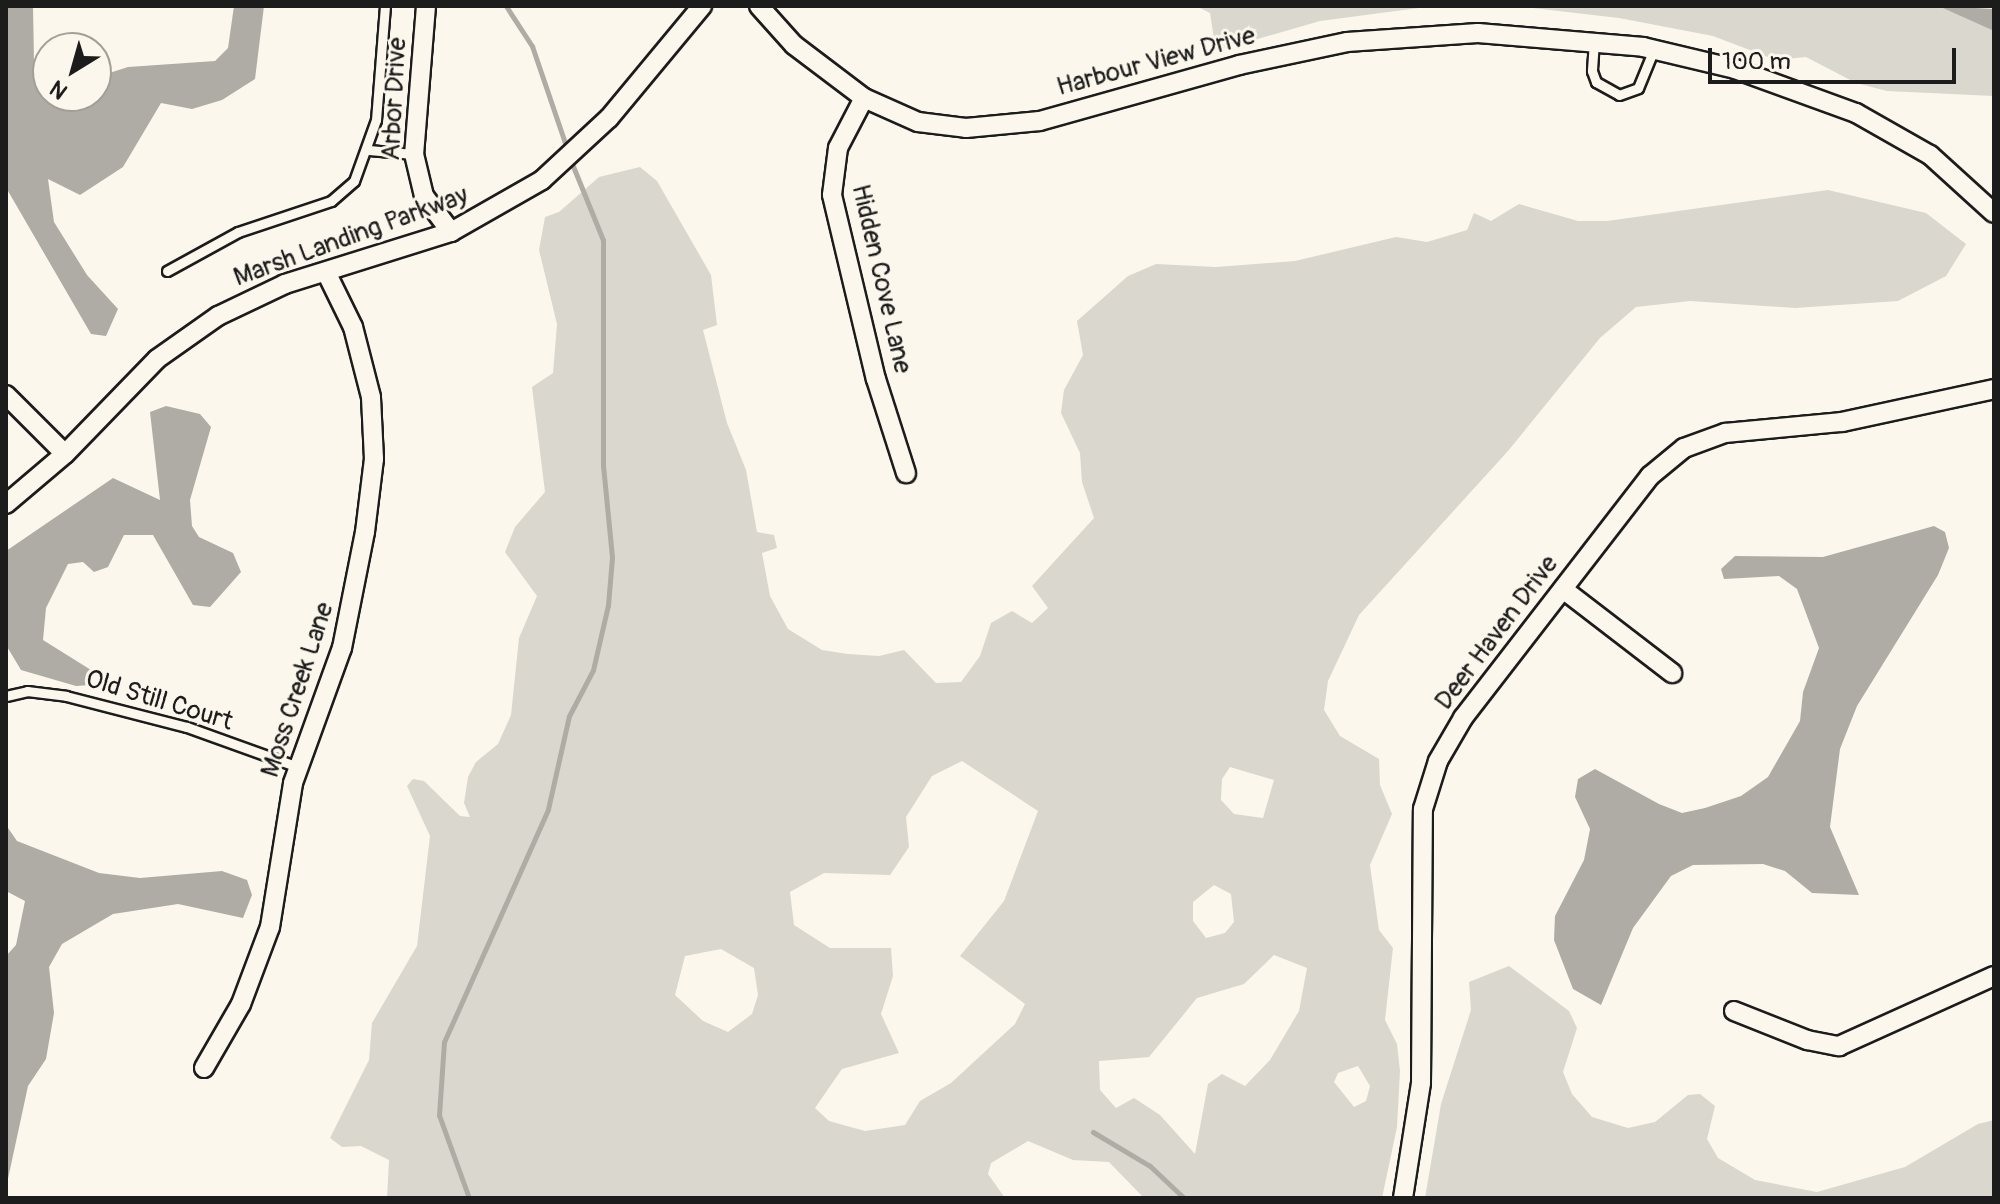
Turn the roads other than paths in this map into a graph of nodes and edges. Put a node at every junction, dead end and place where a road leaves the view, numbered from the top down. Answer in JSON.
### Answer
{"nodes":[{"id":1,"x":385,"y":6,"type":"edge"},
{"id":2,"x":426,"y":6,"type":"edge"},
{"id":3,"x":702,"y":6,"type":"edge"},
{"id":4,"x":759,"y":6,"type":"edge"},
{"id":5,"x":1594,"y":41,"type":"junction"},
{"id":6,"x":1654,"y":49,"type":"junction"},
{"id":7,"x":864,"y":98,"type":"junction"},
{"id":8,"x":368,"y":150,"type":"junction"},
{"id":9,"x":414,"y":154,"type":"junction"},
{"id":10,"x":1994,"y":213,"type":"edge"},
{"id":11,"x":451,"y":232,"type":"junction"},
{"id":12,"x":167,"y":271,"type":"dead end"},
{"id":13,"x":326,"y":272,"type":"junction"},
{"id":14,"x":1994,"y":389,"type":"edge"},
{"id":15,"x":6,"y":395,"type":"edge"},
{"id":16,"x":65,"y":454,"type":"junction"},
{"id":17,"x":906,"y":473,"type":"dead end"},
{"id":18,"x":6,"y":504,"type":"edge"},
{"id":19,"x":1563,"y":589,"type":"junction"},
{"id":20,"x":1672,"y":673,"type":"dead end"},
{"id":21,"x":6,"y":696,"type":"edge"},
{"id":22,"x":298,"y":767,"type":"junction"},
{"id":23,"x":1994,"y":976,"type":"edge"},
{"id":24,"x":1734,"y":1011,"type":"dead end"},
{"id":25,"x":204,"y":1068,"type":"dead end"},
{"id":26,"x":1403,"y":1198,"type":"edge"}],
"edges":[{"from":1,"to":8,"type":"lane"},
{"from":2,"to":9,"type":"street","name":"Arbor Drive"},
{"from":3,"to":11,"type":"street","name":"Marsh Landing Parkway"},
{"from":4,"to":7,"type":"street","name":"Harbour View Drive"},
{"from":5,"to":6,"type":"street","name":"Harbour View Drive"},
{"from":5,"to":6,"type":"lane"},
{"from":5,"to":7,"type":"street","name":"Harbour View Drive"},
{"from":6,"to":10,"type":"street","name":"Harbour View Drive"},
{"from":7,"to":17,"type":"street","name":"Hidden Cove Lane"},
{"from":8,"to":9,"type":"lane"},
{"from":8,"to":12,"type":"lane"},
{"from":9,"to":11,"type":"street","name":"Arbor Drive"},
{"from":11,"to":13,"type":"street","name":"Marsh Landing Parkway"},
{"from":13,"to":16,"type":"street","name":"Marsh Landing Parkway"},
{"from":13,"to":22,"type":"street","name":"Moss Creek Lane"},
{"from":14,"to":19,"type":"street","name":"Deer Haven Drive"},
{"from":15,"to":16,"type":"street"},
{"from":16,"to":18,"type":"street","name":"Marsh Landing Parkway"},
{"from":19,"to":20,"type":"street"},
{"from":19,"to":26,"type":"street","name":"Deer Haven Drive"},
{"from":21,"to":22,"type":"lane","name":"Old Still Court"},
{"from":22,"to":25,"type":"street","name":"Moss Creek Lane"},
{"from":23,"to":24,"type":"street"}]}
